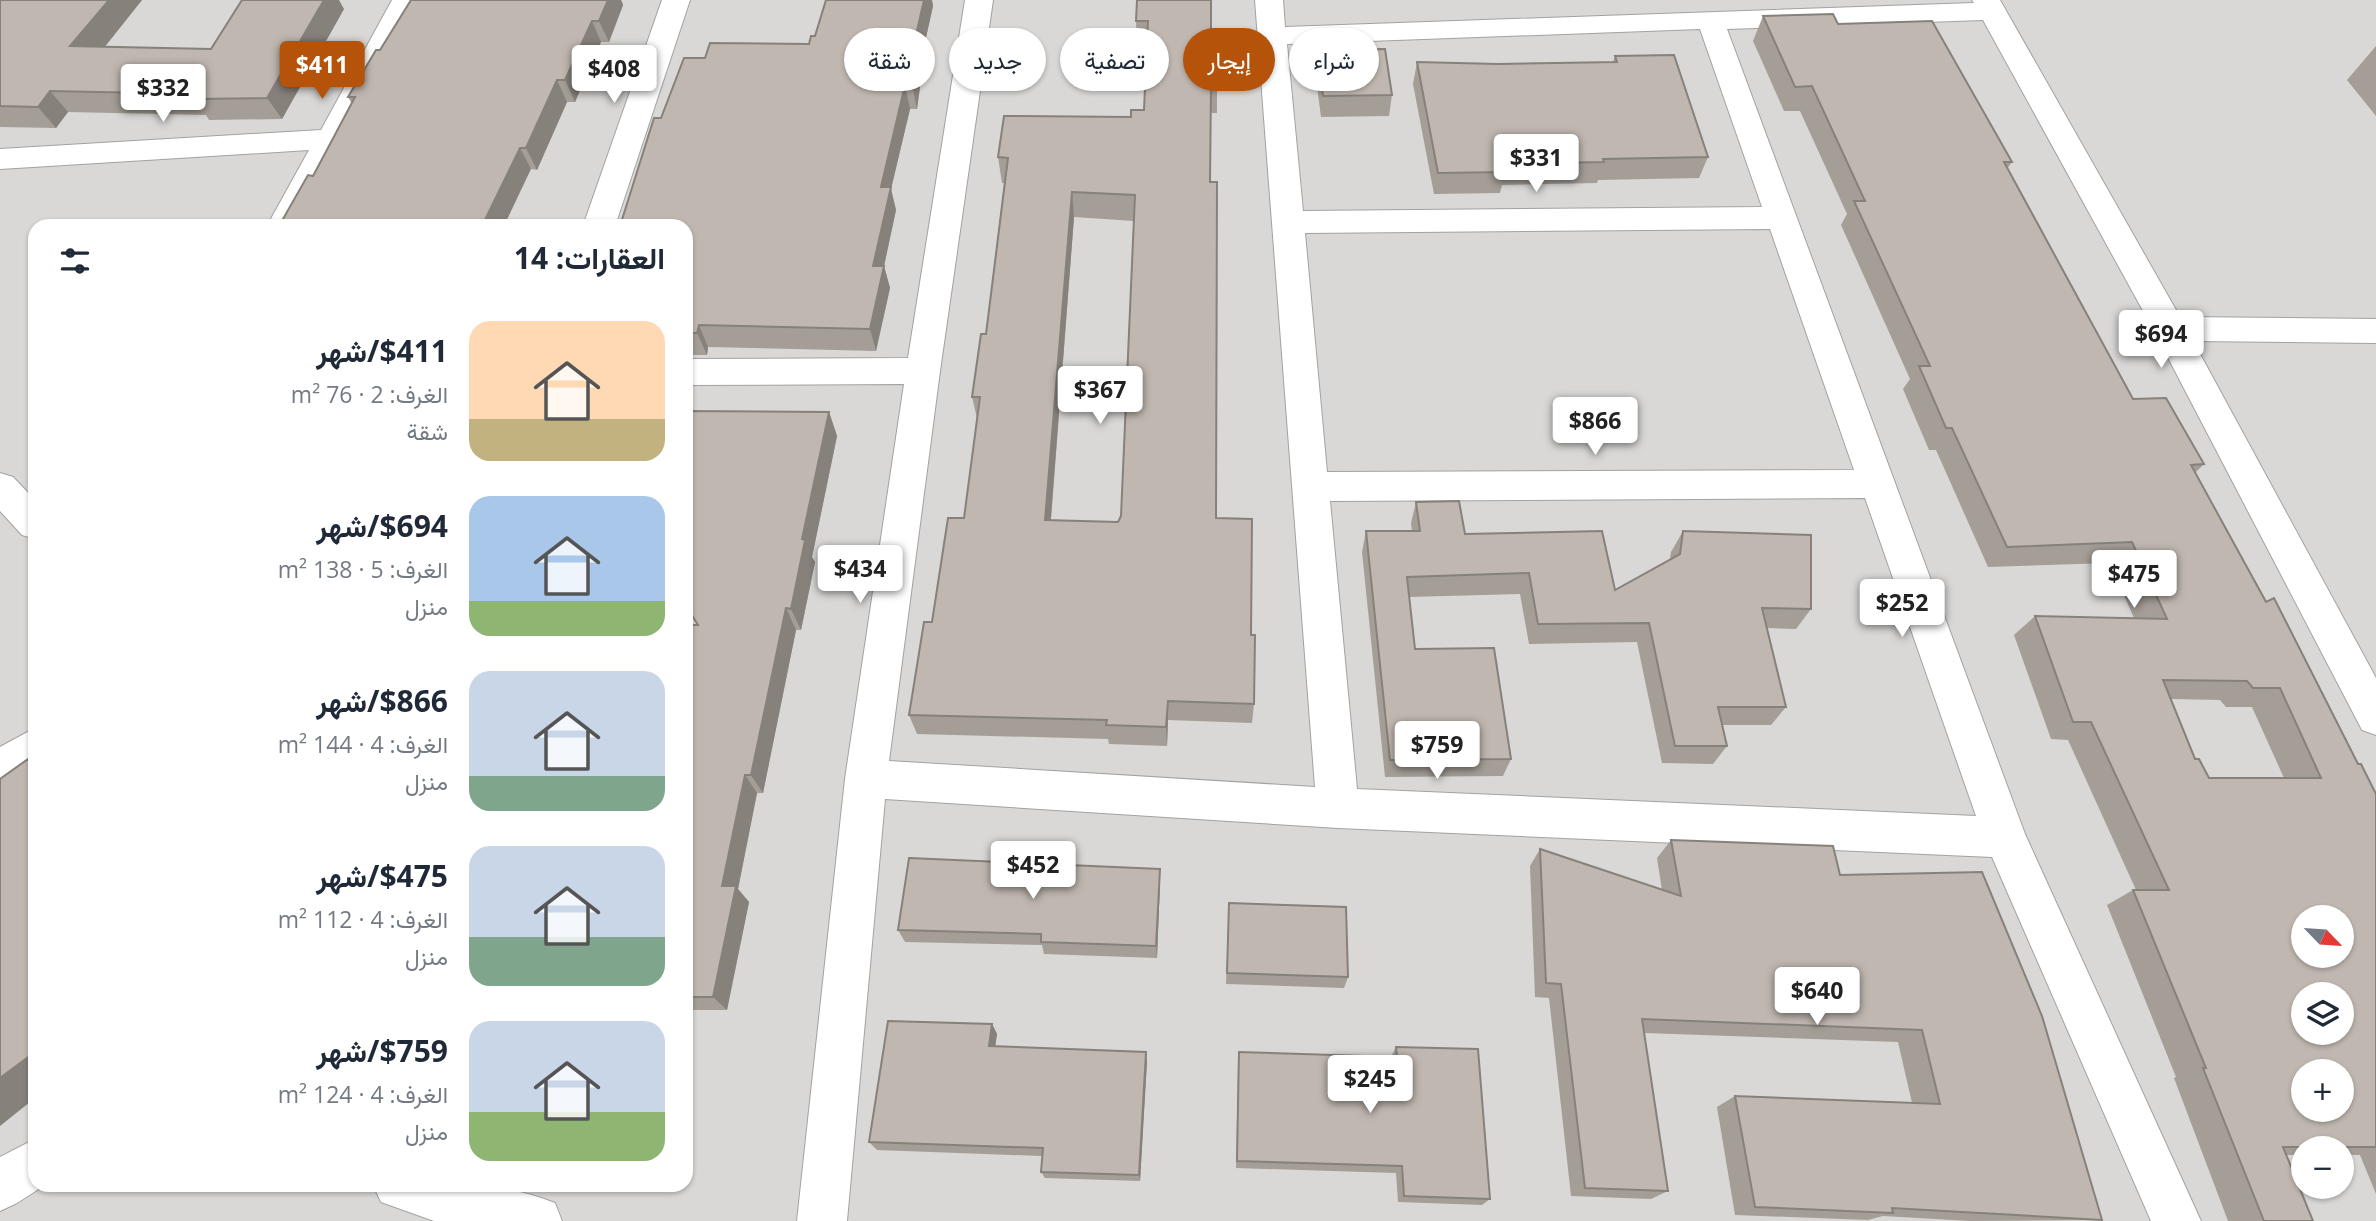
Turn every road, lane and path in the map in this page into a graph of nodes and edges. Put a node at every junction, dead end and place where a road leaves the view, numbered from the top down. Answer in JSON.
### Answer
{"nodes":[{"id":1,"x":406,"y":0,"type":"edge"},
{"id":2,"x":676,"y":0,"type":"edge"},
{"id":3,"x":979,"y":0,"type":"edge"},
{"id":4,"x":1269,"y":0,"type":"edge"},
{"id":5,"x":1989,"y":6,"type":"edge"},
{"id":6,"x":1712,"y":23,"type":"junction"},
{"id":7,"x":1270,"y":28,"type":"edge"},
{"id":8,"x":1275,"y":36,"type":"edge"},
{"id":9,"x":1275,"y":85,"type":"edge"},
{"id":10,"x":330,"y":139,"type":"junction"},
{"id":11,"x":0,"y":159,"type":"edge"},
{"id":12,"x":1782,"y":218,"type":"junction"},
{"id":13,"x":287,"y":219,"type":"edge"},
{"id":14,"x":601,"y":219,"type":"edge"},
{"id":15,"x":1289,"y":222,"type":"junction"},
{"id":16,"x":2170,"y":329,"type":"junction"},
{"id":17,"x":2376,"y":331,"type":"edge"},
{"id":18,"x":693,"y":372,"type":"edge"},
{"id":19,"x":923,"y":372,"type":"junction"},
{"id":20,"x":1878,"y":484,"type":"junction"},
{"id":21,"x":0,"y":487,"type":"edge"},
{"id":22,"x":1312,"y":487,"type":"junction"},
{"id":23,"x":28,"y":517,"type":"edge"},
{"id":24,"x":2376,"y":717,"type":"edge"},
{"id":25,"x":28,"y":752,"type":"edge"},
{"id":26,"x":0,"y":771,"type":"edge"},
{"id":27,"x":866,"y":779,"type":"junction"},
{"id":28,"x":1338,"y":808,"type":"junction"},
{"id":29,"x":2005,"y":837,"type":"junction"},
{"id":30,"x":28,"y":1168,"type":"edge"},
{"id":31,"x":0,"y":1186,"type":"edge"},
{"id":32,"x":420,"y":1192,"type":"edge"},
{"id":33,"x":537,"y":1221,"type":"edge"},
{"id":34,"x":822,"y":1221,"type":"edge"},
{"id":35,"x":2176,"y":1221,"type":"edge"}],
"edges":[{"from":1,"to":10,"type":"street"},
{"from":2,"to":14,"type":"street"},
{"from":3,"to":19,"type":"street"},
{"from":4,"to":7,"type":"street"},
{"from":5,"to":6,"type":"street"},
{"from":5,"to":16,"type":"street"},
{"from":6,"to":8,"type":"street"},
{"from":6,"to":12,"type":"street"},
{"from":9,"to":15,"type":"street"},
{"from":10,"to":11,"type":"street"},
{"from":10,"to":13,"type":"street"},
{"from":12,"to":15,"type":"street"},
{"from":12,"to":20,"type":"street"},
{"from":15,"to":22,"type":"street"},
{"from":16,"to":17,"type":"street"},
{"from":16,"to":24,"type":"street"},
{"from":18,"to":19,"type":"street"},
{"from":19,"to":27,"type":"street"},
{"from":20,"to":22,"type":"street"},
{"from":20,"to":29,"type":"street"},
{"from":21,"to":23,"type":"street"},
{"from":22,"to":28,"type":"street"},
{"from":25,"to":26,"type":"street"},
{"from":27,"to":28,"type":"street"},
{"from":27,"to":34,"type":"street"},
{"from":28,"to":29,"type":"street"},
{"from":29,"to":35,"type":"street"},
{"from":30,"to":31,"type":"street"},
{"from":32,"to":33,"type":"street"}]}
